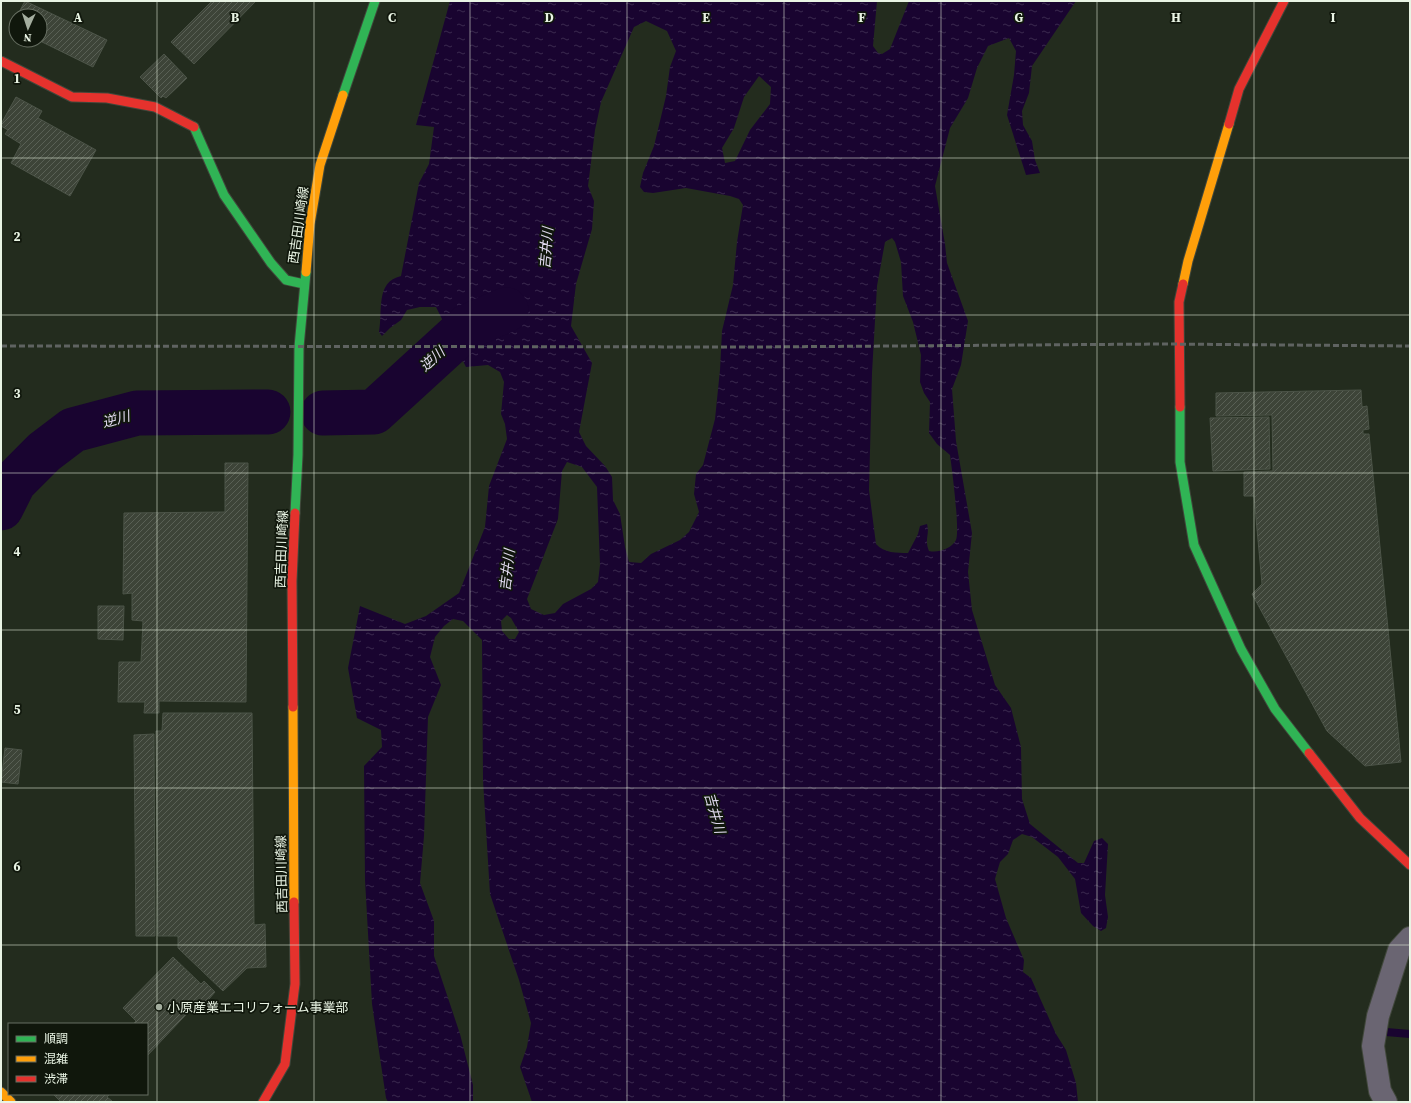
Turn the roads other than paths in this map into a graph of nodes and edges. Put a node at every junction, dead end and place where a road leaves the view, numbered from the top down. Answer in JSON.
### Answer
{"nodes":[{"id":1,"x":374,"y":1,"type":"edge"},
{"id":2,"x":1284,"y":1,"type":"edge"},
{"id":3,"x":1,"y":61,"type":"edge"},
{"id":4,"x":304,"y":284,"type":"junction"},
{"id":5,"x":1410,"y":865,"type":"edge"},
{"id":6,"x":1410,"y":938,"type":"edge"},
{"id":7,"x":1,"y":1092,"type":"edge"},
{"id":8,"x":11,"y":1102,"type":"edge"},
{"id":9,"x":263,"y":1102,"type":"edge"},
{"id":10,"x":1386,"y":1102,"type":"edge"}],
"edges":[{"from":1,"to":4,"type":"main road","name":"西吉田川崎線"},
{"from":2,"to":5,"type":"main road"},
{"from":3,"to":4,"type":"main road"},
{"from":4,"to":9,"type":"main road","name":"西吉田川崎線"},
{"from":6,"to":10,"type":"street"},
{"from":7,"to":8,"type":"main road"}]}
